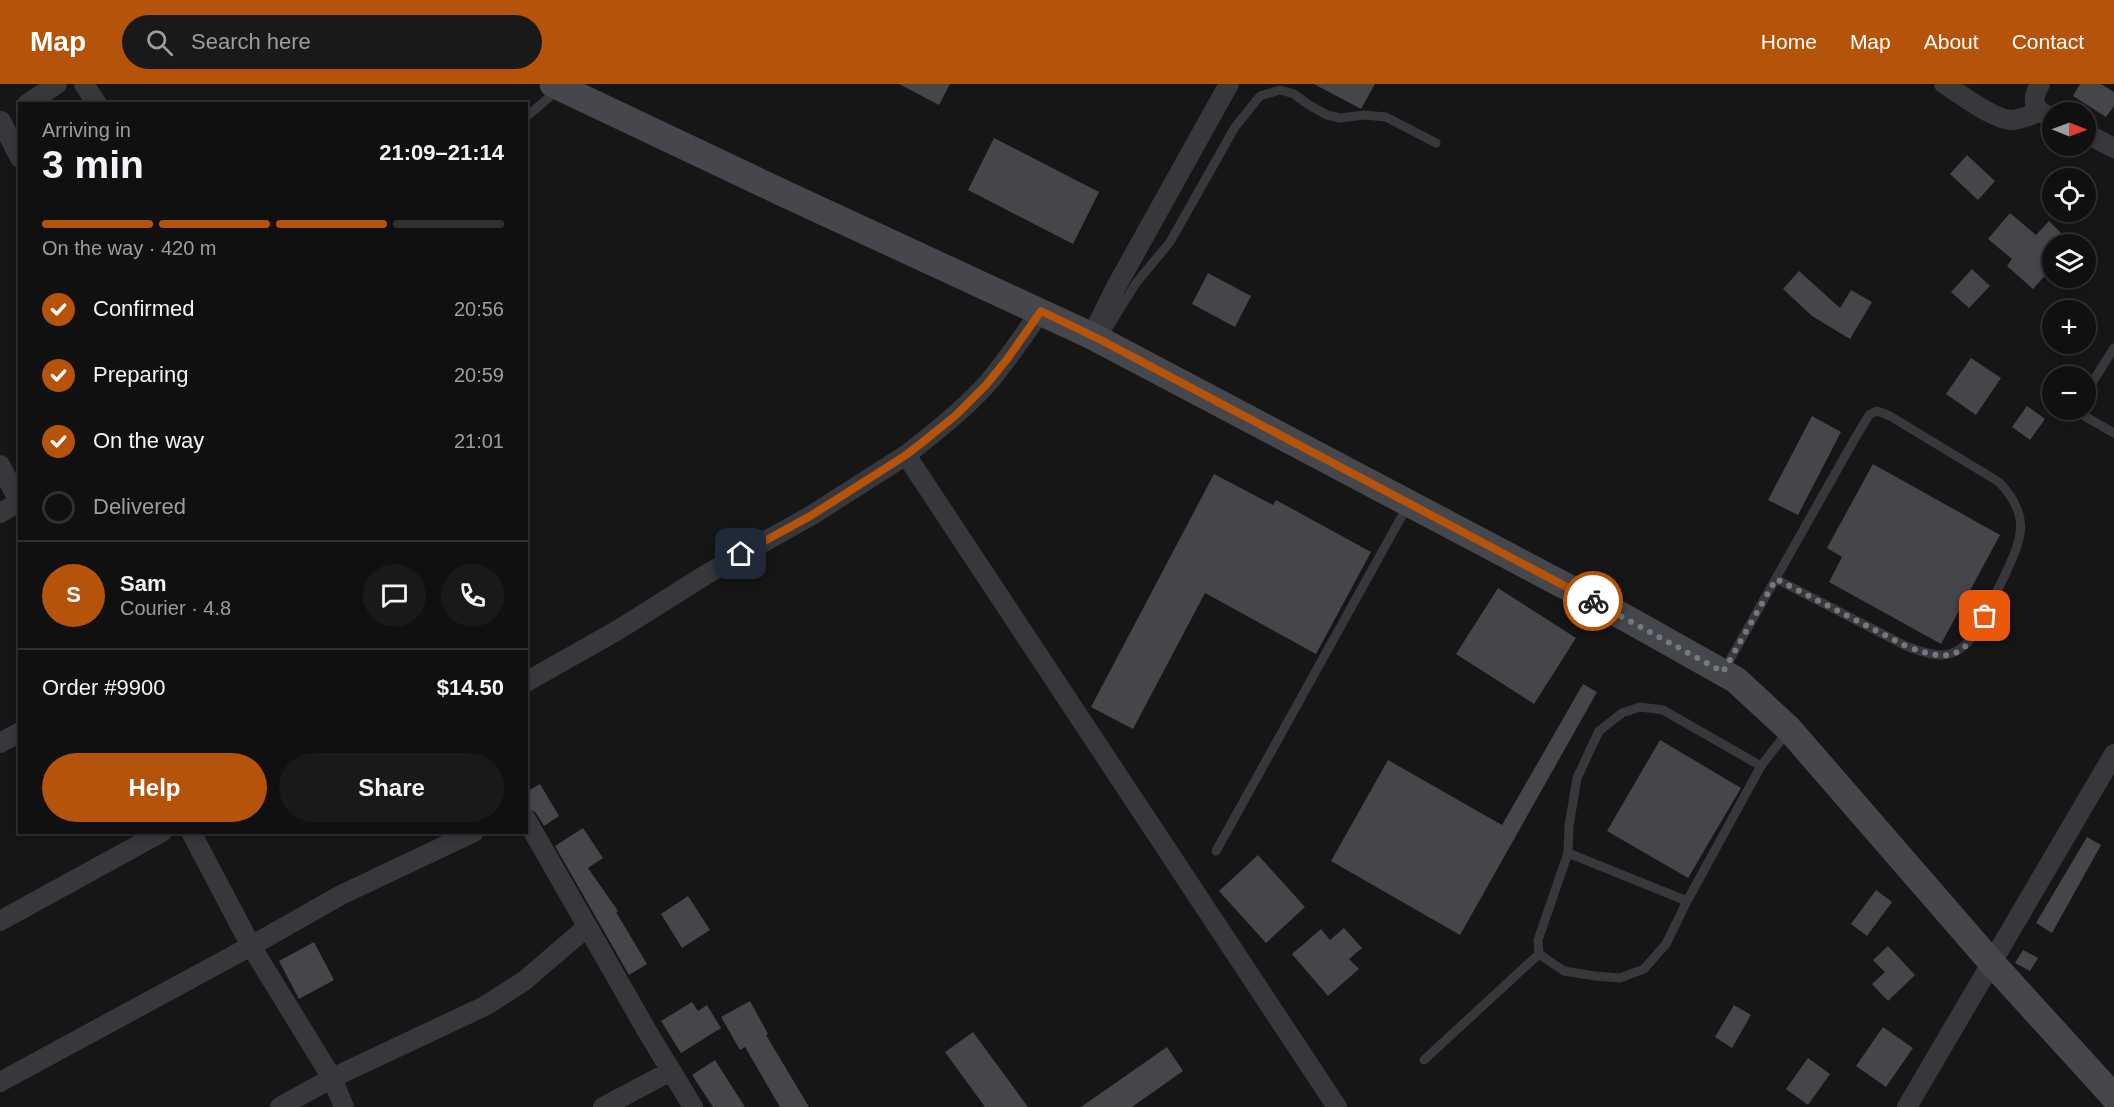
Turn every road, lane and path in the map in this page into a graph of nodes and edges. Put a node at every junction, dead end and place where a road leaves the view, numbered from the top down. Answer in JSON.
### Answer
{"nodes":[{"id":1,"x":57,"y":84,"type":"edge"},
{"id":2,"x":84,"y":84,"type":"edge"},
{"id":3,"x":1229,"y":84,"type":"edge"},
{"id":4,"x":1944,"y":84,"type":"edge"},
{"id":5,"x":2040,"y":84,"type":"edge"},
{"id":6,"x":557,"y":86,"type":"edge"},
{"id":7,"x":30,"y":102,"type":"edge"},
{"id":8,"x":96,"y":102,"type":"edge"},
{"id":9,"x":18,"y":110,"type":"edge"},
{"id":10,"x":2042,"y":111,"type":"edge"},
{"id":11,"x":528,"y":115,"type":"edge"},
{"id":12,"x":2042,"y":115,"type":"edge"},
{"id":13,"x":0,"y":121,"type":"edge"},
{"id":14,"x":2096,"y":139,"type":"edge"},
{"id":15,"x":1436,"y":143,"type":"dead end"},
{"id":16,"x":2114,"y":148,"type":"edge"},
{"id":17,"x":18,"y":154,"type":"edge"},
{"id":18,"x":1041,"y":311,"type":"junction"},
{"id":19,"x":1096,"y":338,"type":"junction"},
{"id":20,"x":2114,"y":348,"type":"edge"},
{"id":21,"x":2096,"y":377,"type":"edge"},
{"id":22,"x":2091,"y":420,"type":"edge"},
{"id":23,"x":2114,"y":433,"type":"edge"},
{"id":24,"x":906,"y":455,"type":"junction"},
{"id":25,"x":0,"y":465,"type":"edge"},
{"id":26,"x":18,"y":500,"type":"edge"},
{"id":27,"x":18,"y":503,"type":"edge"},
{"id":28,"x":1409,"y":503,"type":"junction"},
{"id":29,"x":0,"y":513,"type":"edge"},
{"id":30,"x":1776,"y":579,"type":"junction"},
{"id":31,"x":1723,"y":672,"type":"junction"},
{"id":32,"x":528,"y":681,"type":"edge"},
{"id":33,"x":1789,"y":729,"type":"junction"},
{"id":34,"x":18,"y":733,"type":"edge"},
{"id":35,"x":0,"y":743,"type":"edge"},
{"id":36,"x":2114,"y":754,"type":"edge"},
{"id":37,"x":1761,"y":766,"type":"junction"},
{"id":38,"x":528,"y":823,"type":"edge"},
{"id":39,"x":158,"y":834,"type":"edge"},
{"id":40,"x":192,"y":834,"type":"edge"},
{"id":41,"x":470,"y":834,"type":"edge"},
{"id":42,"x":1216,"y":851,"type":"dead end"},
{"id":43,"x":1568,"y":853,"type":"junction"},
{"id":44,"x":1687,"y":901,"type":"junction"},
{"id":45,"x":0,"y":921,"type":"edge"},
{"id":46,"x":587,"y":927,"type":"junction"},
{"id":47,"x":251,"y":946,"type":"junction"},
{"id":48,"x":1539,"y":954,"type":"junction"},
{"id":49,"x":1992,"y":963,"type":"junction"},
{"id":50,"x":1424,"y":1060,"type":"dead end"},
{"id":51,"x":671,"y":1071,"type":"junction"},
{"id":52,"x":332,"y":1078,"type":"junction"},
{"id":53,"x":0,"y":1082,"type":"edge"},
{"id":54,"x":2114,"y":1097,"type":"edge"},
{"id":55,"x":280,"y":1107,"type":"edge"},
{"id":56,"x":344,"y":1107,"type":"edge"},
{"id":57,"x":603,"y":1107,"type":"edge"},
{"id":58,"x":693,"y":1107,"type":"edge"},
{"id":59,"x":1336,"y":1107,"type":"edge"},
{"id":60,"x":1907,"y":1107,"type":"edge"}],
"edges":[{"from":1,"to":7,"type":"street"},
{"from":2,"to":8,"type":"street"},
{"from":3,"to":19,"type":"street"},
{"from":4,"to":12,"type":"street"},
{"from":5,"to":10,"type":"street"},
{"from":6,"to":11,"type":"lane"},
{"from":6,"to":18,"type":"street"},
{"from":9,"to":13,"type":"street"},
{"from":13,"to":17,"type":"street"},
{"from":14,"to":16,"type":"street"},
{"from":15,"to":19,"type":"lane"},
{"from":18,"to":19,"type":"street"},
{"from":18,"to":24,"type":"street"},
{"from":19,"to":28,"type":"street"},
{"from":20,"to":21,"type":"lane"},
{"from":22,"to":23,"type":"lane"},
{"from":24,"to":32,"type":"street"},
{"from":24,"to":59,"type":"street"},
{"from":25,"to":26,"type":"street"},
{"from":27,"to":29,"type":"street"},
{"from":28,"to":31,"type":"street"},
{"from":28,"to":42,"type":"lane"},
{"from":30,"to":30,"type":"lane"},
{"from":30,"to":31,"type":"lane"},
{"from":31,"to":33,"type":"street"},
{"from":33,"to":37,"type":"lane"},
{"from":33,"to":49,"type":"street"},
{"from":34,"to":35,"type":"street"},
{"from":36,"to":49,"type":"street"},
{"from":37,"to":43,"type":"lane"},
{"from":37,"to":44,"type":"lane"},
{"from":38,"to":46,"type":"street"},
{"from":39,"to":45,"type":"street"},
{"from":40,"to":47,"type":"street"},
{"from":41,"to":47,"type":"street"},
{"from":43,"to":44,"type":"lane"},
{"from":43,"to":48,"type":"lane"},
{"from":44,"to":48,"type":"lane"},
{"from":46,"to":51,"type":"street"},
{"from":46,"to":52,"type":"street"},
{"from":47,"to":52,"type":"street"},
{"from":47,"to":53,"type":"street"},
{"from":48,"to":50,"type":"lane"},
{"from":49,"to":54,"type":"street"},
{"from":49,"to":60,"type":"street"},
{"from":51,"to":57,"type":"street"},
{"from":51,"to":58,"type":"street"},
{"from":52,"to":55,"type":"street"},
{"from":52,"to":56,"type":"street"}]}
